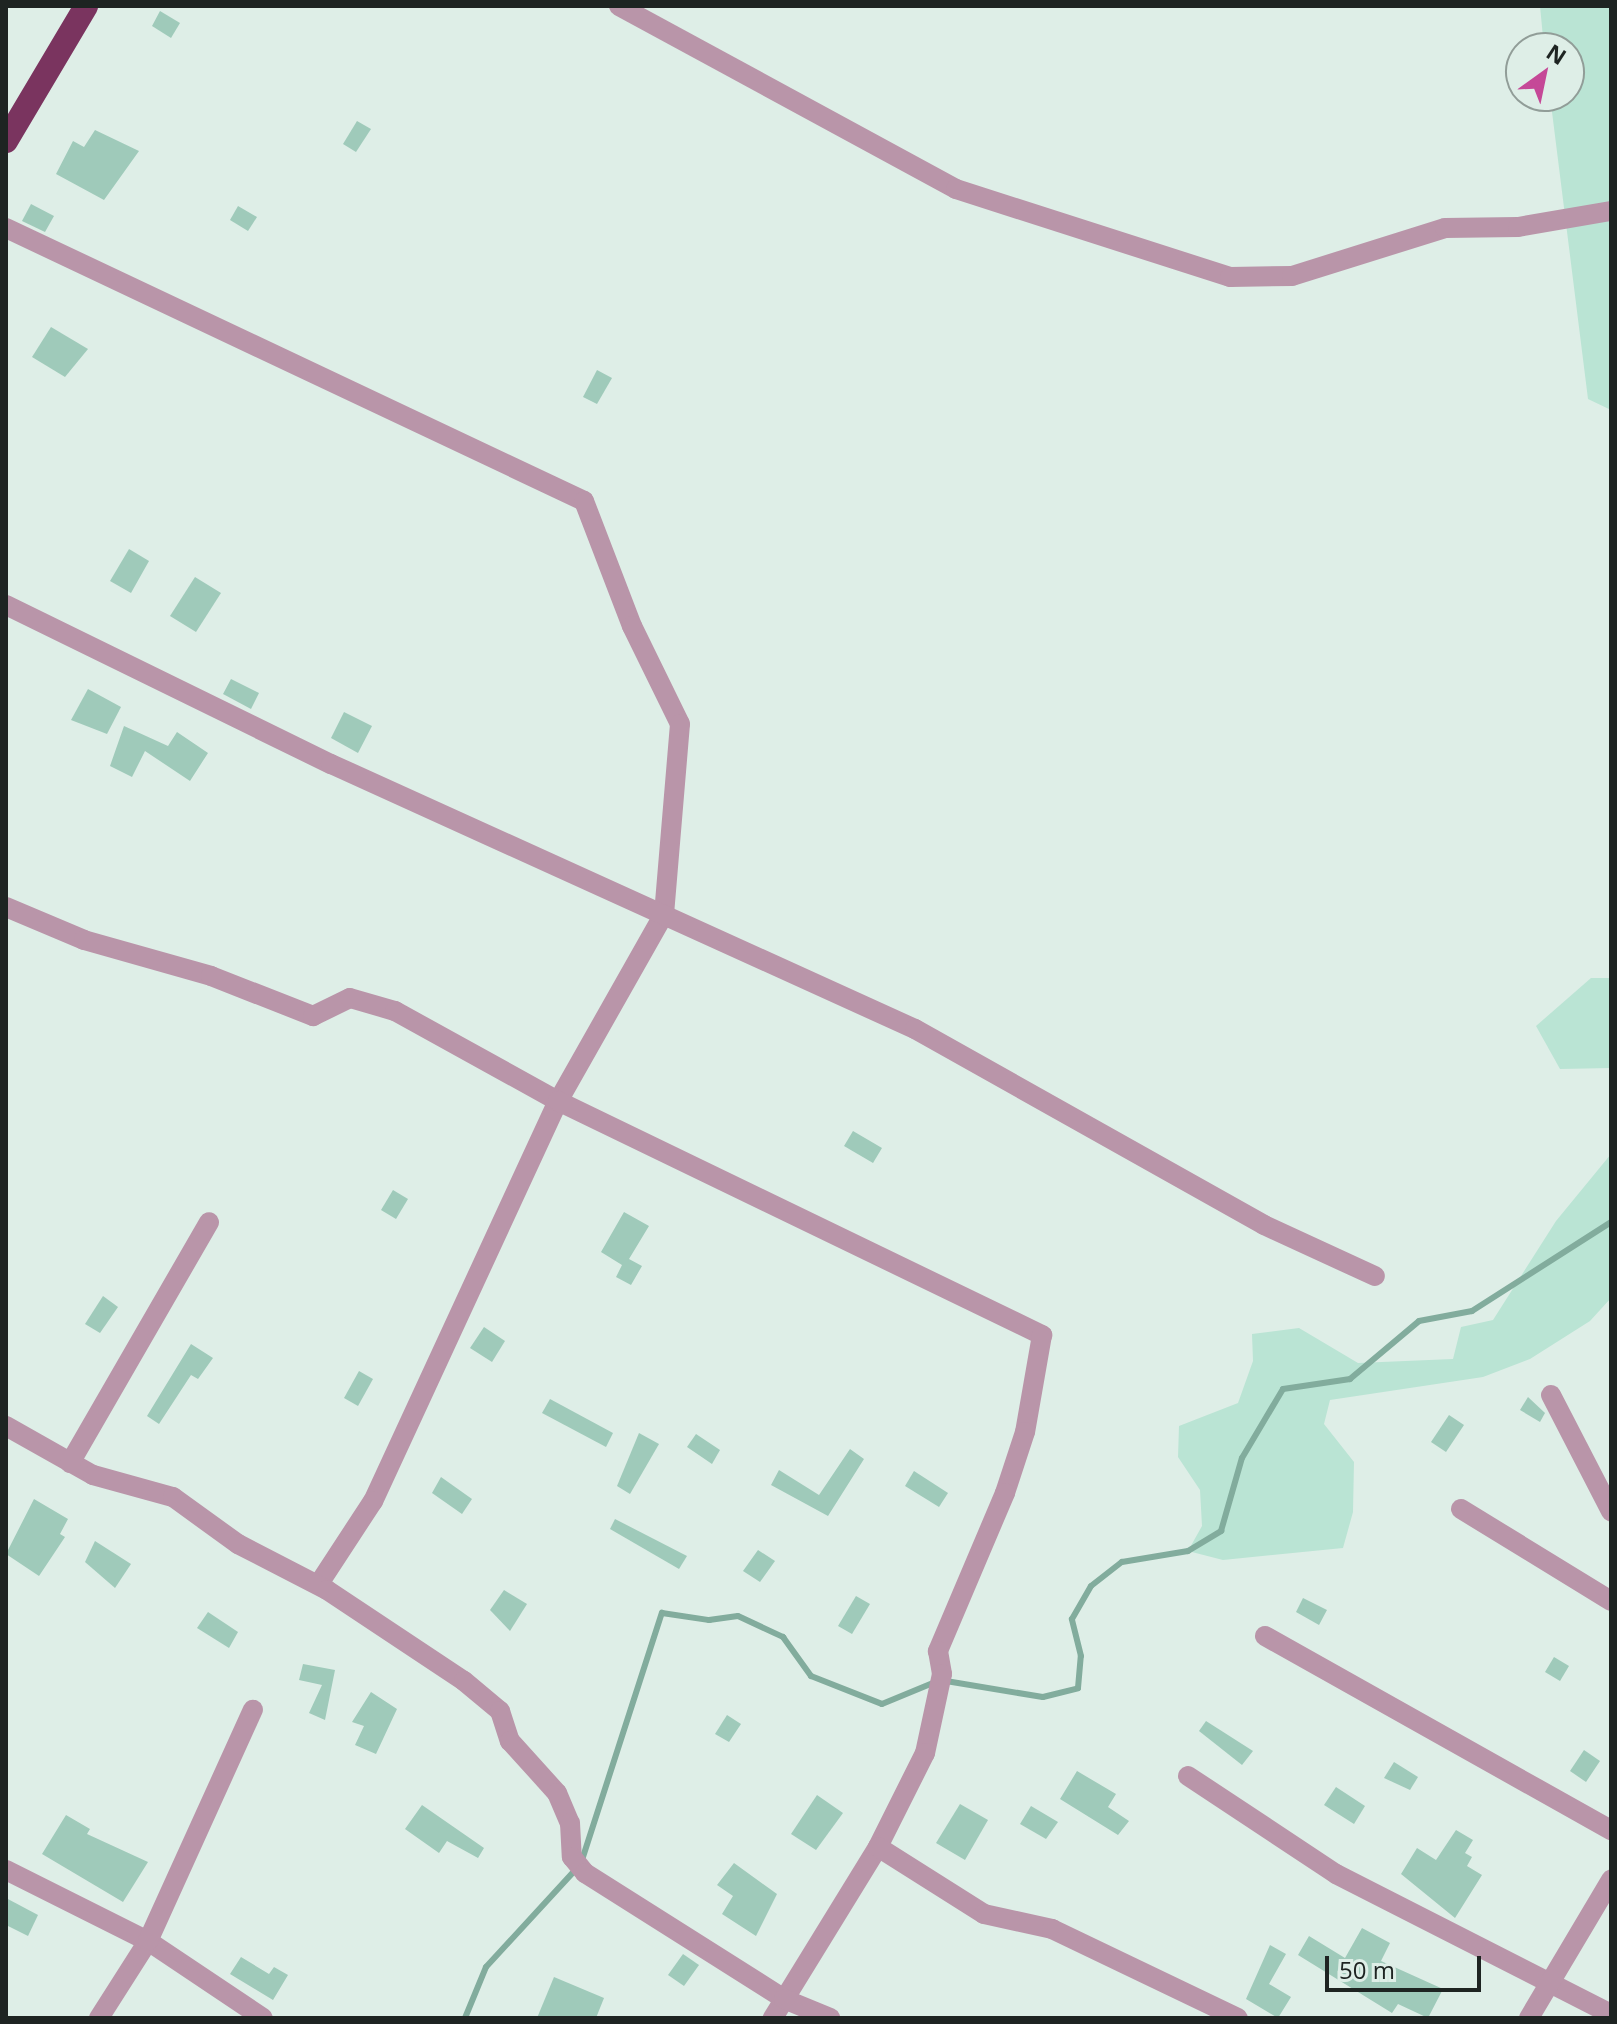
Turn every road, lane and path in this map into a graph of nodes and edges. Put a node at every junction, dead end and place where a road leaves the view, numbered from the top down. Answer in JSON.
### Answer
{"nodes":[{"id":1,"x":86,"y":6,"type":"edge"},
{"id":2,"x":619,"y":6,"type":"edge"},
{"id":3,"x":14,"y":110,"type":"edge"},
{"id":4,"x":6,"y":141,"type":"edge"},
{"id":5,"x":1611,"y":211,"type":"edge"},
{"id":6,"x":6,"y":228,"type":"edge"},
{"id":7,"x":6,"y":605,"type":"edge"},
{"id":8,"x":6,"y":907,"type":"edge"},
{"id":9,"x":664,"y":914,"type":"junction"},
{"id":10,"x":558,"y":1101,"type":"junction"},
{"id":11,"x":209,"y":1222,"type":"dead end"},
{"id":12,"x":1375,"y":1276,"type":"dead end"},
{"id":13,"x":1551,"y":1395,"type":"dead end"},
{"id":14,"x":6,"y":1426,"type":"edge"},
{"id":15,"x":70,"y":1463,"type":"junction"},
{"id":16,"x":1461,"y":1509,"type":"dead end"},
{"id":17,"x":1611,"y":1511,"type":"edge"},
{"id":18,"x":318,"y":1585,"type":"junction"},
{"id":19,"x":1611,"y":1601,"type":"edge"},
{"id":20,"x":1265,"y":1636,"type":"dead end"},
{"id":21,"x":253,"y":1710,"type":"dead end"},
{"id":22,"x":1188,"y":1776,"type":"dead end"},
{"id":23,"x":1611,"y":1830,"type":"edge"},
{"id":24,"x":878,"y":1847,"type":"junction"},
{"id":25,"x":6,"y":1870,"type":"edge"},
{"id":26,"x":1611,"y":1880,"type":"edge"},
{"id":27,"x":148,"y":1941,"type":"junction"},
{"id":28,"x":1549,"y":1986,"type":"junction"},
{"id":29,"x":784,"y":1999,"type":"junction"},
{"id":30,"x":1611,"y":2014,"type":"edge"},
{"id":31,"x":99,"y":2018,"type":"edge"},
{"id":32,"x":263,"y":2018,"type":"edge"},
{"id":33,"x":773,"y":2018,"type":"edge"},
{"id":34,"x":830,"y":2018,"type":"edge"},
{"id":35,"x":1238,"y":2018,"type":"edge"},
{"id":36,"x":1529,"y":2018,"type":"edge"}],
"edges":[{"from":1,"to":3,"type":"highway"},
{"from":2,"to":5,"type":"street"},
{"from":3,"to":4,"type":"highway"},
{"from":6,"to":9,"type":"street"},
{"from":7,"to":9,"type":"street"},
{"from":8,"to":10,"type":"street"},
{"from":9,"to":10,"type":"street"},
{"from":9,"to":12,"type":"street"},
{"from":10,"to":18,"type":"street"},
{"from":10,"to":24,"type":"street"},
{"from":11,"to":15,"type":"street"},
{"from":13,"to":17,"type":"street"},
{"from":14,"to":15,"type":"street"},
{"from":15,"to":18,"type":"street"},
{"from":16,"to":19,"type":"street"},
{"from":18,"to":29,"type":"street"},
{"from":20,"to":23,"type":"street"},
{"from":21,"to":27,"type":"street"},
{"from":22,"to":28,"type":"street"},
{"from":24,"to":29,"type":"street"},
{"from":24,"to":35,"type":"street"},
{"from":25,"to":27,"type":"street"},
{"from":26,"to":28,"type":"street"},
{"from":27,"to":31,"type":"street"},
{"from":27,"to":32,"type":"street"},
{"from":28,"to":30,"type":"street"},
{"from":28,"to":36,"type":"street"},
{"from":29,"to":33,"type":"street"},
{"from":29,"to":34,"type":"street"}]}
